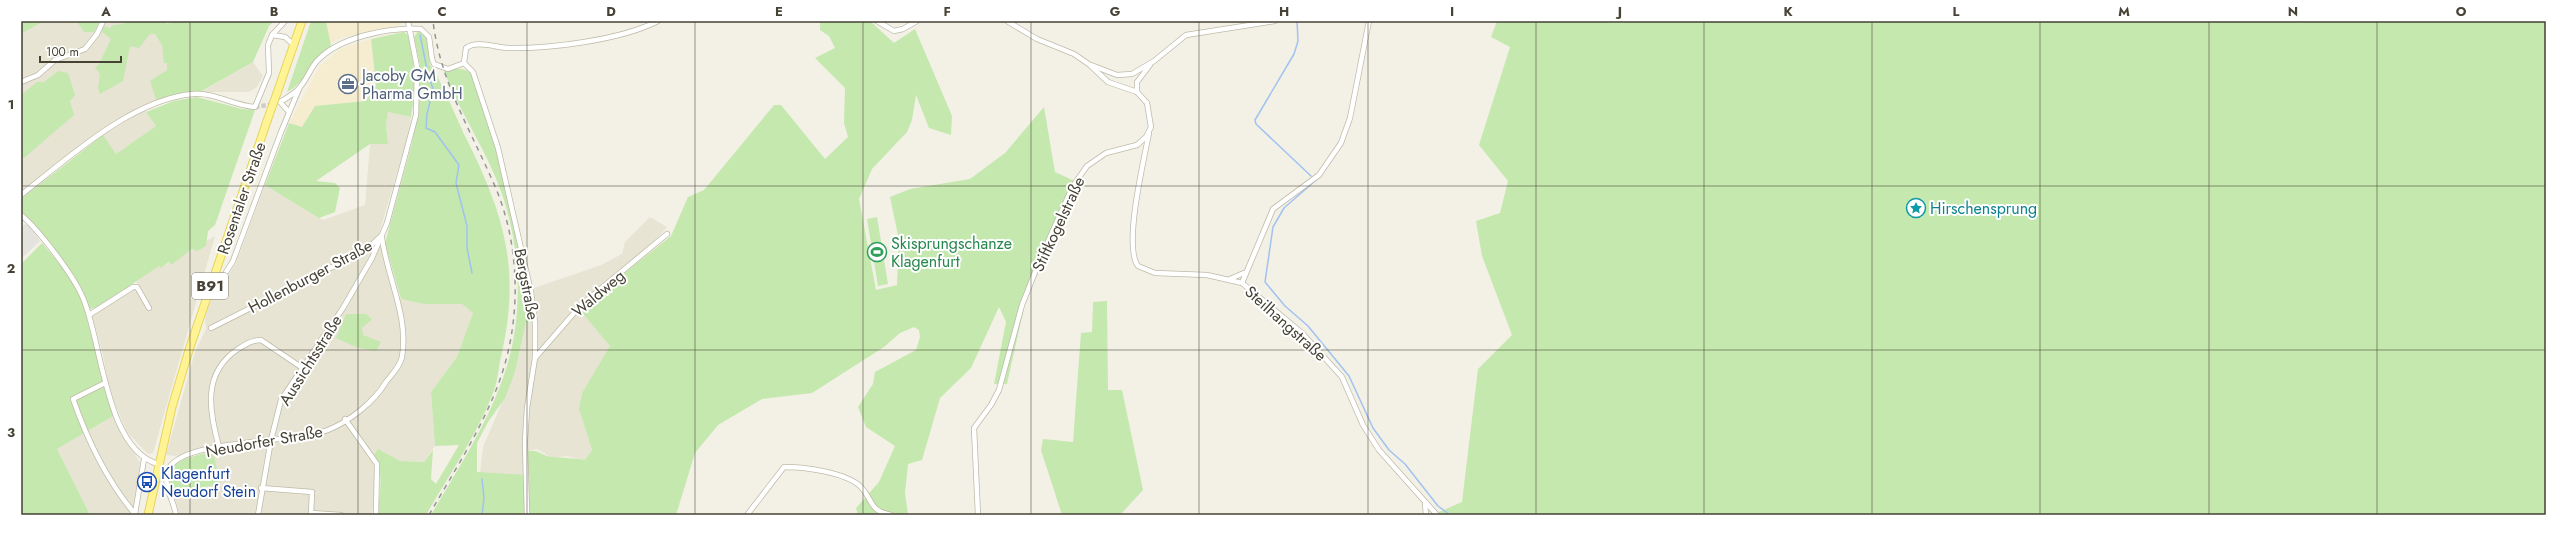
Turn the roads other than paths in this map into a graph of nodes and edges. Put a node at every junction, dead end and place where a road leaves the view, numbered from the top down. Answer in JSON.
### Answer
{"nodes":[{"id":1,"x":103,"y":21,"type":"edge"},
{"id":2,"x":285,"y":21,"type":"edge"},
{"id":3,"x":302,"y":21,"type":"edge"},
{"id":4,"x":408,"y":21,"type":"edge"},
{"id":5,"x":658,"y":21,"type":"edge"},
{"id":6,"x":877,"y":21,"type":"edge"},
{"id":7,"x":917,"y":21,"type":"edge"},
{"id":8,"x":1007,"y":21,"type":"edge"},
{"id":9,"x":1275,"y":21,"type":"edge"},
{"id":10,"x":1369,"y":21,"type":"edge"},
{"id":11,"x":410,"y":28,"type":"junction"},
{"id":12,"x":272,"y":35,"type":"junction"},
{"id":13,"x":294,"y":45,"type":"junction"},
{"id":14,"x":1154,"y":61,"type":"junction"},
{"id":15,"x":464,"y":62,"type":"junction"},
{"id":16,"x":1090,"y":65,"type":"junction"},
{"id":17,"x":21,"y":82,"type":"edge"},
{"id":18,"x":300,"y":88,"type":"junction"},
{"id":19,"x":1137,"y":92,"type":"junction"},
{"id":20,"x":289,"y":112,"type":"junction"},
{"id":21,"x":1149,"y":132,"type":"junction"},
{"id":22,"x":21,"y":195,"type":"edge"},
{"id":23,"x":21,"y":216,"type":"edge"},
{"id":24,"x":667,"y":234,"type":"dead end"},
{"id":25,"x":381,"y":236,"type":"junction"},
{"id":26,"x":1244,"y":272,"type":"junction"},
{"id":27,"x":1230,"y":279,"type":"junction"},
{"id":28,"x":1242,"y":283,"type":"junction"},
{"id":29,"x":218,"y":285,"type":"dead end"},
{"id":30,"x":149,"y":308,"type":"dead end"},
{"id":31,"x":90,"y":315,"type":"junction"},
{"id":32,"x":211,"y":328,"type":"dead end"},
{"id":33,"x":534,"y":358,"type":"junction"},
{"id":34,"x":301,"y":368,"type":"junction"},
{"id":35,"x":105,"y":383,"type":"junction"},
{"id":36,"x":345,"y":419,"type":"junction"},
{"id":37,"x":270,"y":440,"type":"junction"},
{"id":38,"x":219,"y":447,"type":"junction"},
{"id":39,"x":144,"y":458,"type":"junction"},
{"id":40,"x":158,"y":464,"type":"junction"},
{"id":41,"x":261,"y":488,"type":"junction"},
{"id":42,"x":1425,"y":504,"type":"junction"},
{"id":43,"x":134,"y":514,"type":"edge"},
{"id":44,"x":311,"y":514,"type":"edge"},
{"id":45,"x":148,"y":515,"type":"edge"},
{"id":46,"x":176,"y":515,"type":"edge"},
{"id":47,"x":258,"y":515,"type":"edge"},
{"id":48,"x":341,"y":515,"type":"edge"},
{"id":49,"x":376,"y":515,"type":"edge"},
{"id":50,"x":527,"y":515,"type":"edge"},
{"id":51,"x":748,"y":515,"type":"edge"},
{"id":52,"x":891,"y":515,"type":"edge"},
{"id":53,"x":978,"y":515,"type":"edge"},
{"id":54,"x":1426,"y":515,"type":"edge"},
{"id":55,"x":1436,"y":515,"type":"edge"}],
"edges":[{"from":1,"to":17,"type":"street"},
{"from":2,"to":12,"type":"street"},
{"from":3,"to":13,"type":"main road","name":"Rosentaler Straße","number":"B91"},
{"from":4,"to":11,"type":"street","name":"Hollenburger Straße"},
{"from":5,"to":15,"type":"street"},
{"from":6,"to":7,"type":"street"},
{"from":8,"to":16,"type":"street"},
{"from":9,"to":14,"type":"street"},
{"from":10,"to":26,"type":"street"},
{"from":11,"to":15,"type":"street"},
{"from":11,"to":18,"type":"street"},
{"from":11,"to":25,"type":"street","name":"Hollenburger Straße"},
{"from":12,"to":13,"type":"street"},
{"from":12,"to":22,"type":"street"},
{"from":13,"to":40,"type":"main road","name":"Rosentaler Straße","number":"B91","bridge":true},
{"from":14,"to":16,"type":"street"},
{"from":14,"to":19,"type":"street"},
{"from":15,"to":33,"type":"street","name":"Bergstraße"},
{"from":16,"to":19,"type":"street"},
{"from":18,"to":20,"type":"street"},
{"from":18,"to":20,"type":"street"},
{"from":19,"to":21,"type":"street"},
{"from":20,"to":29,"type":"street"},
{"from":21,"to":27,"type":"street","name":"Steilhangstraße"},
{"from":21,"to":53,"type":"street","name":"Stiftkogelstraße"},
{"from":23,"to":31,"type":"street"},
{"from":24,"to":33,"type":"street","name":"Waldweg"},
{"from":25,"to":32,"type":"street","name":"Hollenburger Straße"},
{"from":25,"to":34,"type":"street","name":"Aussichtsstraße"},
{"from":25,"to":36,"type":"street","name":"Neudorfer Straße"},
{"from":26,"to":27,"type":"street"},
{"from":26,"to":28,"type":"street"},
{"from":27,"to":28,"type":"street","name":"Steilhangstraße"},
{"from":28,"to":42,"type":"street","name":"Steilhangstraße"},
{"from":30,"to":31,"type":"street"},
{"from":31,"to":35,"type":"street"},
{"from":33,"to":50,"type":"street","name":"Bergstraße"},
{"from":34,"to":37,"type":"street","name":"Aussichtsstraße"},
{"from":34,"to":38,"type":"street"},
{"from":35,"to":39,"type":"street"},
{"from":35,"to":43,"type":"street"},
{"from":36,"to":37,"type":"street","name":"Neudorfer Straße"},
{"from":36,"to":49,"type":"street"},
{"from":37,"to":38,"type":"street","name":"Neudorfer Straße"},
{"from":37,"to":41,"type":"street","name":"Aussichtsstraße"},
{"from":38,"to":46,"type":"street","name":"Neudorfer Straße"},
{"from":39,"to":40,"type":"street"},
{"from":39,"to":43,"type":"street"},
{"from":40,"to":45,"type":"main road","name":"Rosentaler Straße","number":"B91"},
{"from":41,"to":44,"type":"street"},
{"from":41,"to":47,"type":"street","name":"Aussichtsstraße"},
{"from":42,"to":54,"type":"street"},
{"from":42,"to":55,"type":"street","name":"Steilhangstraße"},
{"from":44,"to":48,"type":"street"},
{"from":51,"to":52,"type":"street"}]}
